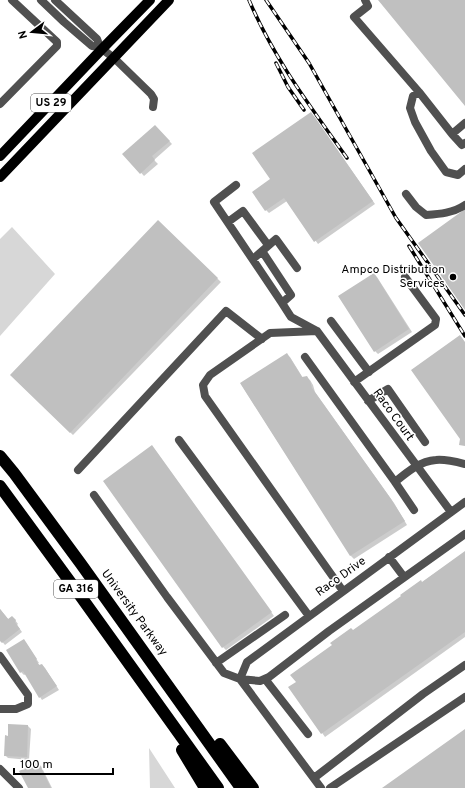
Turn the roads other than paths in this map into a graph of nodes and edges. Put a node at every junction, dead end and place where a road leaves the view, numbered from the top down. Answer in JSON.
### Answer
{"nodes":[{"id":1,"x":12,"y":0,"type":"edge"},
{"id":2,"x":41,"y":0,"type":"edge"},
{"id":3,"x":55,"y":0,"type":"edge"},
{"id":4,"x":150,"y":0,"type":"edge"},
{"id":5,"x":169,"y":0,"type":"edge"},
{"id":6,"x":365,"y":0,"type":"edge"},
{"id":7,"x":101,"y":48,"type":"junction"},
{"id":8,"x":114,"y":58,"type":"junction"},
{"id":9,"x":419,"y":92,"type":"junction"},
{"id":10,"x":0,"y":104,"type":"edge"},
{"id":11,"x":153,"y":107,"type":"dead end"},
{"id":12,"x":465,"y":123,"type":"edge"},
{"id":13,"x":452,"y":134,"type":"junction"},
{"id":14,"x":465,"y":143,"type":"edge"},
{"id":15,"x":0,"y":156,"type":"edge"},
{"id":16,"x":465,"y":169,"type":"edge"},
{"id":17,"x":0,"y":177,"type":"edge"},
{"id":18,"x":236,"y":185,"type":"dead end"},
{"id":19,"x":406,"y":194,"type":"dead end"},
{"id":20,"x":465,"y":205,"type":"edge"},
{"id":21,"x":228,"y":222,"type":"junction"},
{"id":22,"x":265,"y":248,"type":"junction"},
{"id":23,"x":253,"y":259,"type":"junction"},
{"id":24,"x":297,"y":268,"type":"dead end"},
{"id":25,"x":405,"y":277,"type":"dead end"},
{"id":26,"x":282,"y":303,"type":"junction"},
{"id":27,"x":331,"y":321,"type":"dead end"},
{"id":28,"x":317,"y":331,"type":"junction"},
{"id":29,"x":262,"y":339,"type":"junction"},
{"id":30,"x":305,"y":357,"type":"dead end"},
{"id":31,"x":369,"y":372,"type":"junction"},
{"id":32,"x":354,"y":382,"type":"junction"},
{"id":33,"x":368,"y":401,"type":"junction"},
{"id":34,"x":179,"y":440,"type":"dead end"},
{"id":35,"x":425,"y":442,"type":"dead end"},
{"id":36,"x":0,"y":456,"type":"edge"},
{"id":37,"x":465,"y":464,"type":"edge"},
{"id":38,"x":416,"y":466,"type":"junction"},
{"id":39,"x":78,"y":470,"type":"dead end"},
{"id":40,"x":395,"y":482,"type":"junction"},
{"id":41,"x":0,"y":486,"type":"edge"},
{"id":42,"x":94,"y":495,"type":"dead end"},
{"id":43,"x":465,"y":502,"type":"edge"},
{"id":44,"x":414,"y":510,"type":"dead end"},
{"id":45,"x":451,"y":512,"type":"junction"},
{"id":46,"x":465,"y":534,"type":"edge"},
{"id":47,"x":389,"y":557,"type":"junction"},
{"id":48,"x":404,"y":577,"type":"junction"},
{"id":49,"x":343,"y":591,"type":"junction"},
{"id":50,"x":285,"y":615,"type":"dead end"},
{"id":51,"x":308,"y":616,"type":"junction"},
{"id":52,"x":134,"y":637,"type":"junction"},
{"id":53,"x":0,"y":656,"type":"edge"},
{"id":54,"x":216,"y":663,"type":"junction"},
{"id":55,"x":465,"y":665,"type":"edge"},
{"id":56,"x":265,"y":678,"type":"junction"},
{"id":57,"x":240,"y":679,"type":"junction"},
{"id":58,"x":150,"y":693,"type":"junction"},
{"id":59,"x":465,"y":697,"type":"edge"},
{"id":60,"x":0,"y":709,"type":"edge"},
{"id":61,"x":308,"y":734,"type":"dead end"},
{"id":62,"x":0,"y":769,"type":"edge"},
{"id":63,"x":314,"y":778,"type":"junction"},
{"id":64,"x":19,"y":788,"type":"edge"},
{"id":65,"x":205,"y":788,"type":"edge"},
{"id":66,"x":218,"y":788,"type":"edge"},
{"id":67,"x":242,"y":788,"type":"edge"},
{"id":68,"x":253,"y":788,"type":"edge"},
{"id":69,"x":321,"y":788,"type":"edge"},
{"id":70,"x":330,"y":788,"type":"edge"}],
"edges":[{"from":1,"to":10,"type":"street"},
{"from":2,"to":7,"type":"street"},
{"from":3,"to":7,"type":"street"},
{"from":4,"to":7,"type":"main road","number":"US 29"},
{"from":5,"to":8,"type":"main road","number":"US 29"},
{"from":6,"to":9,"type":"street"},
{"from":7,"to":8,"type":"street"},
{"from":7,"to":15,"type":"main road","number":"US 29"},
{"from":8,"to":11,"type":"street"},
{"from":8,"to":17,"type":"main road","number":"US 29"},
{"from":9,"to":13,"type":"street"},
{"from":9,"to":16,"type":"street"},
{"from":12,"to":13,"type":"street"},
{"from":13,"to":14,"type":"street"},
{"from":18,"to":21,"type":"street"},
{"from":19,"to":20,"type":"street"},
{"from":21,"to":22,"type":"street"},
{"from":21,"to":23,"type":"street"},
{"from":22,"to":23,"type":"street"},
{"from":22,"to":24,"type":"street"},
{"from":22,"to":26,"type":"street"},
{"from":23,"to":26,"type":"street"},
{"from":25,"to":31,"type":"street"},
{"from":26,"to":28,"type":"street"},
{"from":27,"to":31,"type":"street"},
{"from":28,"to":29,"type":"street"},
{"from":28,"to":32,"type":"street","name":"Raco Court"},
{"from":29,"to":39,"type":"street"},
{"from":29,"to":49,"type":"street"},
{"from":30,"to":40,"type":"street"},
{"from":31,"to":32,"type":"street"},
{"from":32,"to":33,"type":"street","name":"Raco Court"},
{"from":33,"to":35,"type":"street"},
{"from":33,"to":38,"type":"street","name":"Raco Court"},
{"from":34,"to":51,"type":"street"},
{"from":36,"to":52,"type":"highway","name":"University Parkway","number":"GA 316"},
{"from":37,"to":38,"type":"street"},
{"from":38,"to":40,"type":"street"},
{"from":38,"to":45,"type":"street","name":"Raco Court"},
{"from":40,"to":44,"type":"street"},
{"from":41,"to":58,"type":"highway","number":"GA 316"},
{"from":42,"to":54,"type":"street"},
{"from":43,"to":45,"type":"street","name":"Raco Drive"},
{"from":45,"to":47,"type":"street","name":"Raco Drive"},
{"from":46,"to":48,"type":"street"},
{"from":47,"to":48,"type":"street"},
{"from":47,"to":49,"type":"street","name":"Raco Drive"},
{"from":48,"to":56,"type":"street"},
{"from":49,"to":51,"type":"street","name":"Raco Drive"},
{"from":50,"to":54,"type":"street"},
{"from":51,"to":57,"type":"street","name":"Raco Drive"},
{"from":52,"to":67,"type":"highway","name":"University Parkway","number":"GA 316"},
{"from":52,"to":68,"type":"highway"},
{"from":53,"to":60,"type":"street"},
{"from":54,"to":57,"type":"street"},
{"from":55,"to":63,"type":"street"},
{"from":56,"to":57,"type":"street"},
{"from":56,"to":61,"type":"street"},
{"from":57,"to":63,"type":"street"},
{"from":58,"to":65,"type":"highway"},
{"from":58,"to":66,"type":"highway","number":"GA 316"},
{"from":59,"to":70,"type":"street"},
{"from":62,"to":64,"type":"street"},
{"from":63,"to":69,"type":"street"}]}
